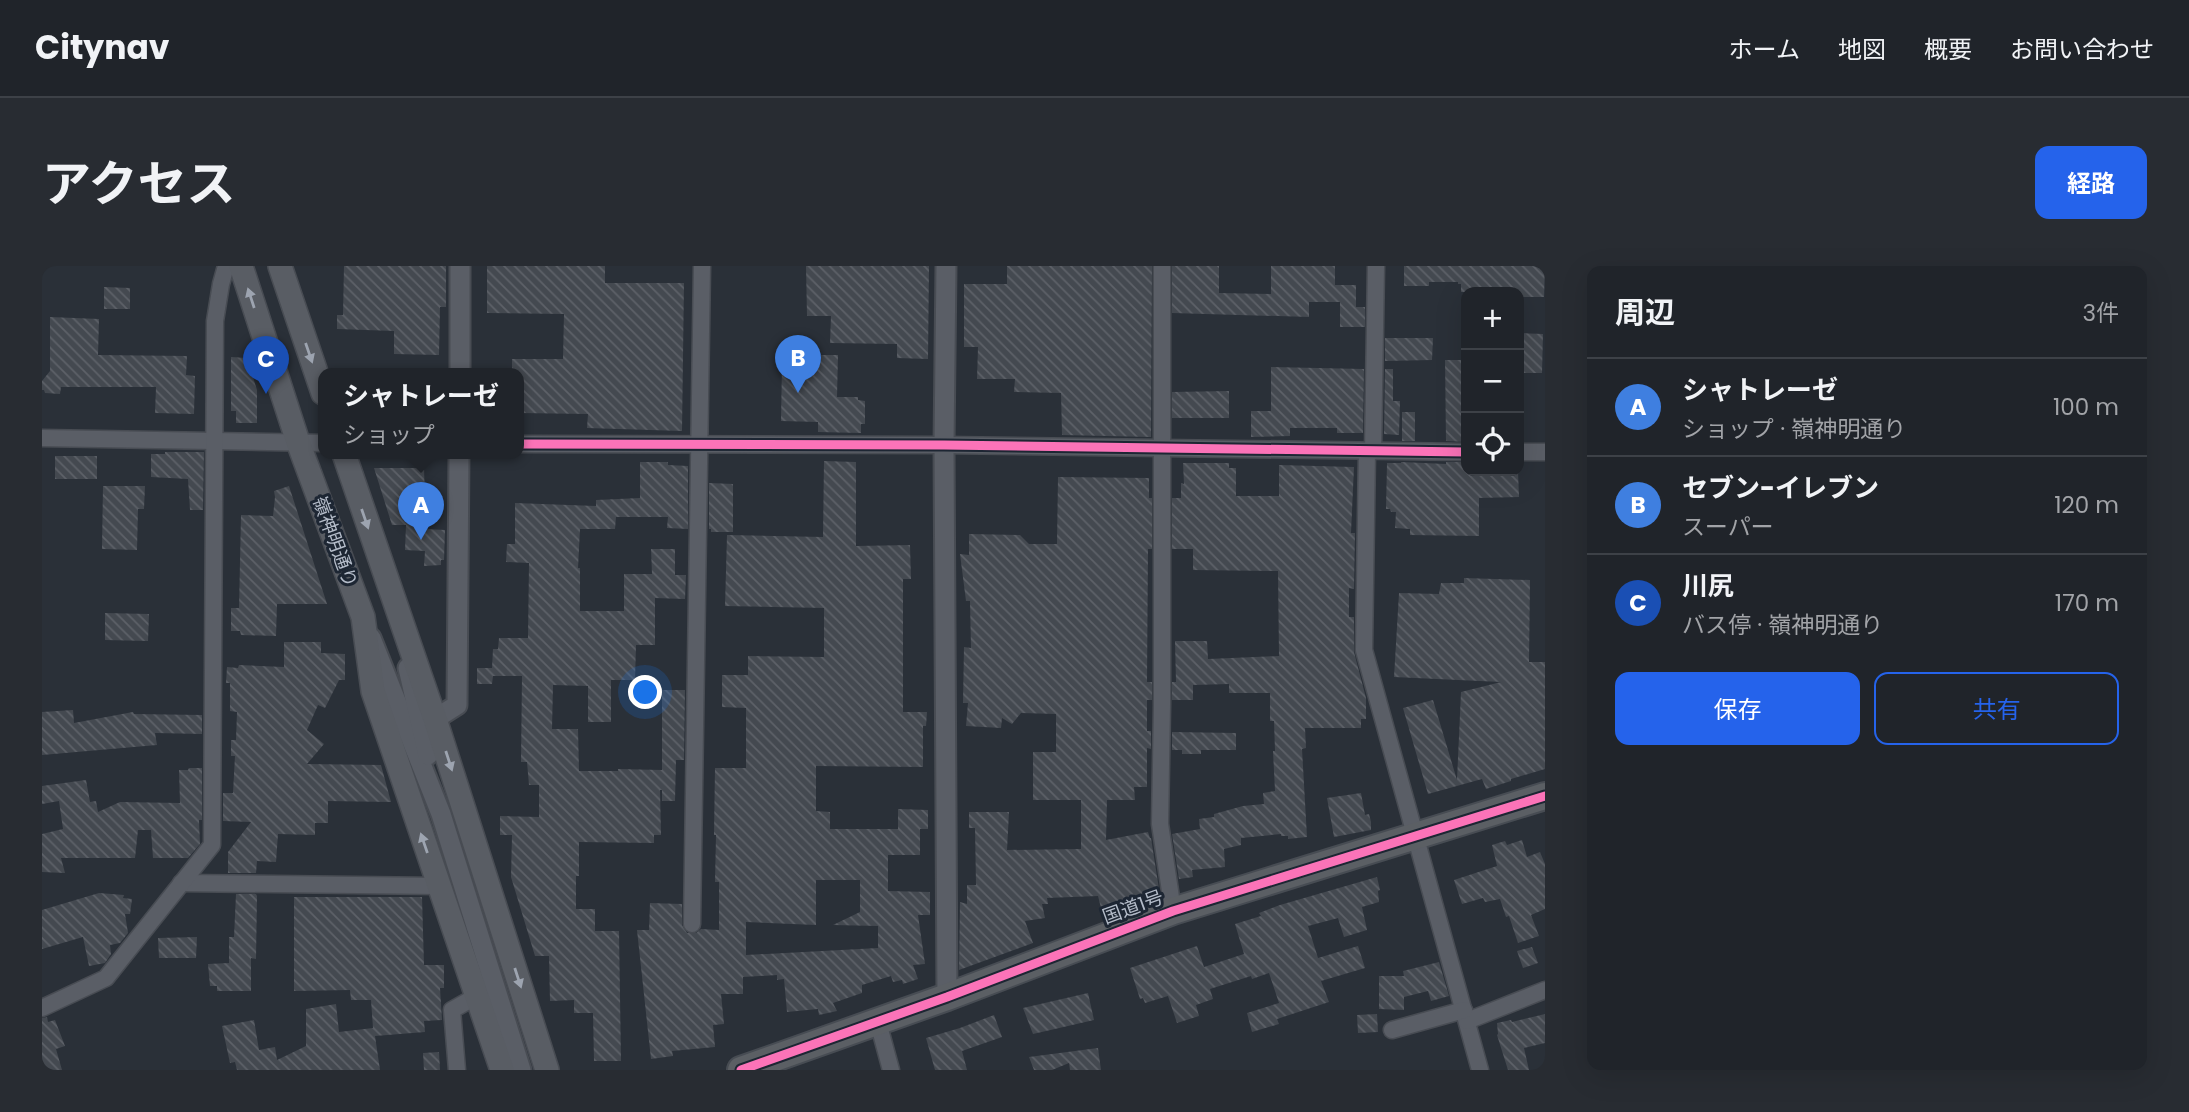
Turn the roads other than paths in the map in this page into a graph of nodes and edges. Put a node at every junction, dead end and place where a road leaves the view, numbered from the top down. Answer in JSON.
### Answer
{"nodes":[{"id":1,"x":226,"y":266,"type":"edge"},
{"id":2,"x":241,"y":266,"type":"edge"},
{"id":3,"x":280,"y":266,"type":"edge"},
{"id":4,"x":460,"y":266,"type":"edge"},
{"id":5,"x":702,"y":266,"type":"edge"},
{"id":6,"x":946,"y":266,"type":"edge"},
{"id":7,"x":1162,"y":266,"type":"edge"},
{"id":8,"x":1376,"y":266,"type":"edge"},
{"id":9,"x":460,"y":368,"type":"edge"},
{"id":10,"x":318,"y":378,"type":"edge"},
{"id":11,"x":42,"y":438,"type":"edge"},
{"id":12,"x":215,"y":440,"type":"junction"},
{"id":13,"x":298,"y":442,"type":"junction"},
{"id":14,"x":318,"y":443,"type":"edge"},
{"id":15,"x":524,"y":444,"type":"edge"},
{"id":16,"x":699,"y":445,"type":"junction"},
{"id":17,"x":944,"y":445,"type":"junction"},
{"id":18,"x":1161,"y":449,"type":"junction"},
{"id":19,"x":1370,"y":451,"type":"junction"},
{"id":20,"x":1461,"y":452,"type":"edge"},
{"id":21,"x":1524,"y":452,"type":"edge"},
{"id":22,"x":1545,"y":452,"type":"edge"},
{"id":23,"x":346,"y":459,"type":"edge"},
{"id":24,"x":459,"y":459,"type":"edge"},
{"id":25,"x":394,"y":604,"type":"junction"},
{"id":26,"x":363,"y":617,"type":"junction"},
{"id":27,"x":435,"y":719,"type":"junction"},
{"id":28,"x":1545,"y":796,"type":"edge"},
{"id":29,"x":441,"y":814,"type":"junction"},
{"id":30,"x":1417,"y":837,"type":"junction"},
{"id":31,"x":181,"y":883,"type":"junction"},
{"id":32,"x":438,"y":886,"type":"junction"},
{"id":33,"x":1173,"y":911,"type":"junction"},
{"id":34,"x":692,"y":924,"type":"dead end"},
{"id":35,"x":1545,"y":990,"type":"edge"},
{"id":36,"x":475,"y":997,"type":"junction"},
{"id":37,"x":947,"y":997,"type":"junction"},
{"id":38,"x":42,"y":1008,"type":"edge"},
{"id":39,"x":1466,"y":1015,"type":"junction"},
{"id":40,"x":878,"y":1022,"type":"junction"},
{"id":41,"x":1392,"y":1031,"type":"dead end"},
{"id":42,"x":457,"y":1070,"type":"edge"},
{"id":43,"x":502,"y":1070,"type":"edge"},
{"id":44,"x":521,"y":1070,"type":"edge"},
{"id":45,"x":547,"y":1070,"type":"edge"},
{"id":46,"x":741,"y":1070,"type":"edge"},
{"id":47,"x":891,"y":1070,"type":"edge"},
{"id":48,"x":1480,"y":1070,"type":"edge"}],
"edges":[{"from":1,"to":12,"type":"street"},
{"from":13,"to":2,"type":"main road","name":"嶺神明通り","one_way":true},
{"from":3,"to":10,"type":"main road","one_way":true},
{"from":4,"to":9,"type":"street"},
{"from":5,"to":16,"type":"street"},
{"from":6,"to":17,"type":"street"},
{"from":7,"to":18,"type":"street"},
{"from":8,"to":19,"type":"street"},
{"from":11,"to":12,"type":"street"},
{"from":12,"to":13,"type":"street"},
{"from":12,"to":31,"type":"street"},
{"from":13,"to":14,"type":"street"},
{"from":13,"to":26,"type":"main road","name":"嶺神明通り"},
{"from":15,"to":16,"type":"street"},
{"from":16,"to":17,"type":"street"},
{"from":16,"to":34,"type":"street"},
{"from":17,"to":18,"type":"street"},
{"from":17,"to":37,"type":"street"},
{"from":18,"to":19,"type":"street"},
{"from":18,"to":33,"type":"street"},
{"from":19,"to":20,"type":"street"},
{"from":19,"to":30,"type":"street"},
{"from":21,"to":22,"type":"street"},
{"from":23,"to":25,"type":"main road","name":"嶺神明通り","one_way":true},
{"from":24,"to":27,"type":"street"},
{"from":25,"to":27,"type":"main road"},
{"from":25,"to":29,"type":"street","name":"嶺神明通り"},
{"from":26,"to":29,"type":"street","name":"嶺神明通り"},
{"from":32,"to":26,"type":"main road","one_way":true},
{"from":27,"to":45,"type":"main road","one_way":true},
{"from":28,"to":30,"type":"highway","name":"国道1号"},
{"from":29,"to":44,"type":"street","name":"嶺神明通り"},
{"from":30,"to":33,"type":"highway","name":"国道1号"},
{"from":30,"to":39,"type":"street"},
{"from":31,"to":32,"type":"street"},
{"from":31,"to":38,"type":"street"},
{"from":32,"to":36,"type":"main road"},
{"from":33,"to":37,"type":"highway","name":"国道1号"},
{"from":35,"to":39,"type":"street"},
{"from":36,"to":42,"type":"street"},
{"from":36,"to":43,"type":"main road"},
{"from":37,"to":40,"type":"highway","name":"国道1号"},
{"from":39,"to":41,"type":"street"},
{"from":39,"to":48,"type":"street"},
{"from":40,"to":46,"type":"highway","name":"国道1号"},
{"from":40,"to":47,"type":"street"}]}
